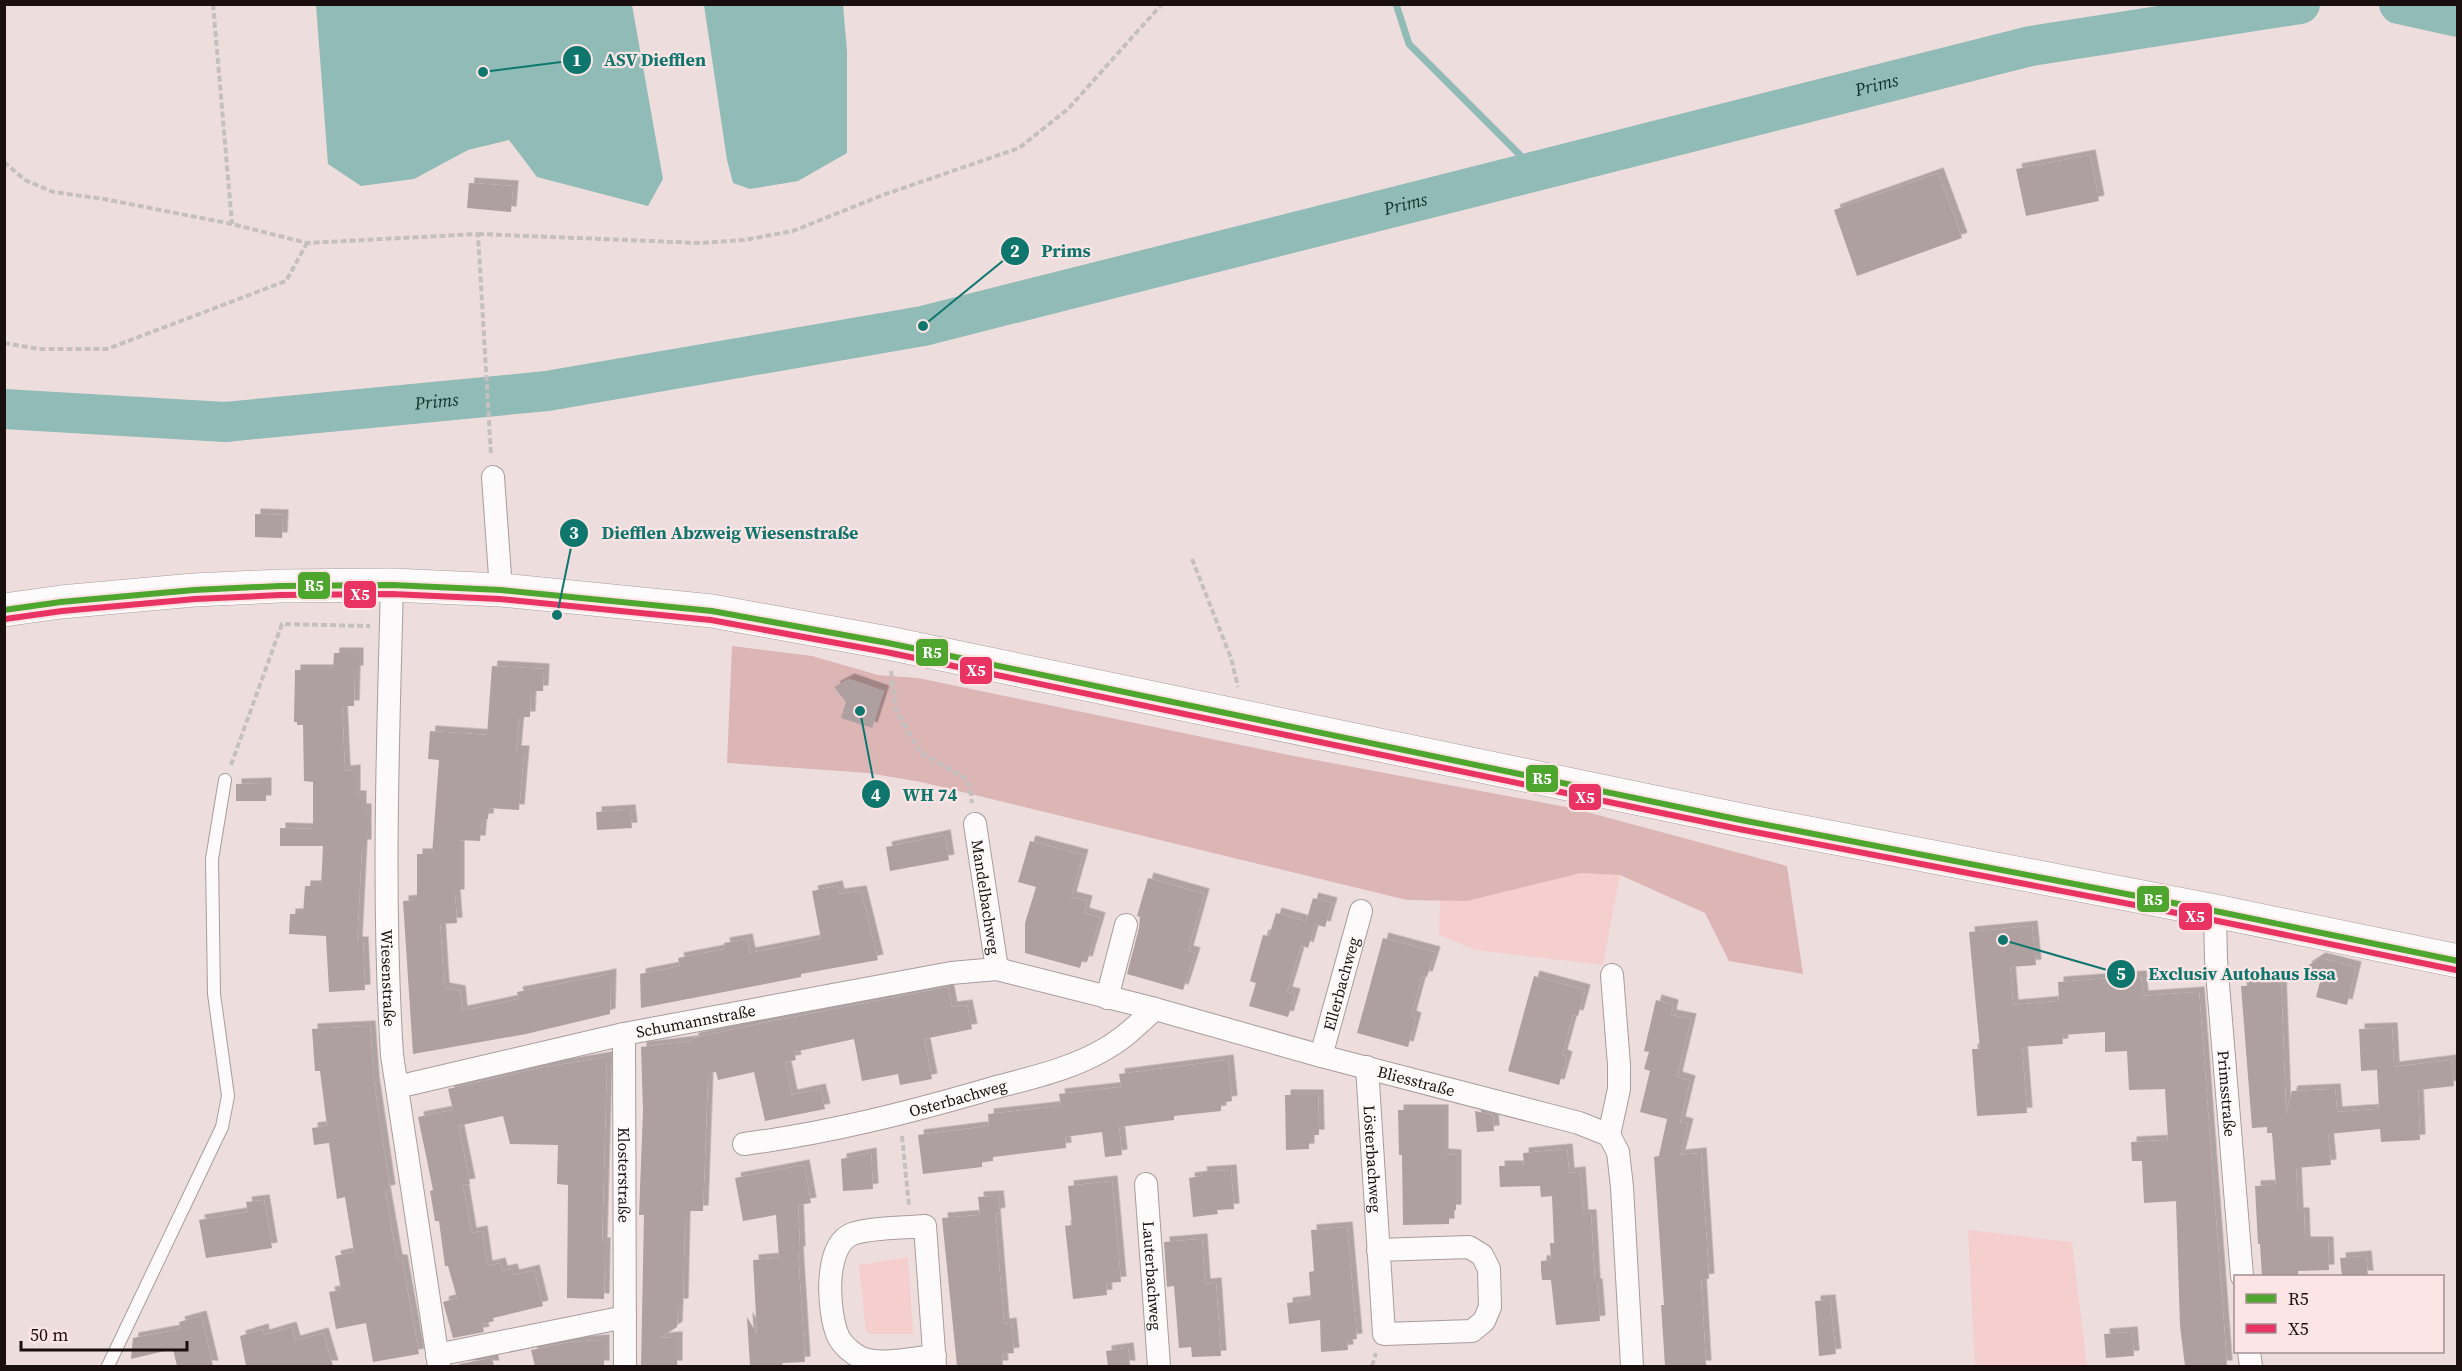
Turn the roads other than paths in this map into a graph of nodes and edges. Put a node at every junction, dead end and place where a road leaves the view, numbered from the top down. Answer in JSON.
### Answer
{"nodes":[{"id":1,"x":493,"y":477,"type":"road end"},
{"id":2,"x":392,"y":585,"type":"junction"},
{"id":3,"x":501,"y":590,"type":"junction"},
{"id":4,"x":4,"y":610,"type":"edge"},
{"id":5,"x":225,"y":780,"type":"road end"},
{"id":6,"x":975,"y":824,"type":"road end"},
{"id":7,"x":1361,"y":911,"type":"dead end"},
{"id":8,"x":2215,"y":911,"type":"junction"},
{"id":9,"x":1126,"y":925,"type":"dead end"},
{"id":10,"x":2457,"y":961,"type":"edge"},
{"id":11,"x":997,"y":969,"type":"junction"},
{"id":12,"x":1611,"y":975,"type":"dead end"},
{"id":13,"x":1107,"y":998,"type":"junction"},
{"id":14,"x":1155,"y":1009,"type":"junction"},
{"id":15,"x":624,"y":1034,"type":"junction"},
{"id":16,"x":1321,"y":1056,"type":"junction"},
{"id":17,"x":1367,"y":1068,"type":"junction"},
{"id":18,"x":397,"y":1087,"type":"junction"},
{"id":19,"x":1609,"y":1135,"type":"junction"},
{"id":20,"x":744,"y":1144,"type":"dead end"},
{"id":21,"x":1146,"y":1185,"type":"dead end"},
{"id":22,"x":1378,"y":1250,"type":"junction"},
{"id":23,"x":2242,"y":1275,"type":"edge"},
{"id":24,"x":625,"y":1317,"type":"junction"},
{"id":25,"x":438,"y":1361,"type":"edge"},
{"id":26,"x":935,"y":1361,"type":"edge"},
{"id":27,"x":108,"y":1366,"type":"edge"},
{"id":28,"x":625,"y":1366,"type":"edge"},
{"id":29,"x":1159,"y":1366,"type":"edge"},
{"id":30,"x":1632,"y":1366,"type":"edge"}],
"edges":[{"from":1,"to":3,"type":"street"},
{"from":2,"to":3,"type":"main road"},
{"from":2,"to":4,"type":"main road"},
{"from":2,"to":18,"type":"street","name":"Wiesenstraße"},
{"from":3,"to":8,"type":"main road"},
{"from":5,"to":27,"type":"lane"},
{"from":6,"to":11,"type":"street","name":"Mandelbachweg"},
{"from":7,"to":16,"type":"street","name":"Ellerbachweg"},
{"from":8,"to":10,"type":"main road"},
{"from":8,"to":23,"type":"street","name":"Primsstraße"},
{"from":9,"to":13,"type":"street"},
{"from":11,"to":13,"type":"street","name":"Bliesstraße"},
{"from":11,"to":15,"type":"street","name":"Schumannstraße"},
{"from":12,"to":19,"type":"street"},
{"from":13,"to":14,"type":"street","name":"Bliesstraße"},
{"from":14,"to":16,"type":"street","name":"Bliesstraße"},
{"from":14,"to":20,"type":"street","name":"Osterbachweg"},
{"from":15,"to":18,"type":"street","name":"Schumannstraße"},
{"from":15,"to":24,"type":"street","name":"Klosterstraße"},
{"from":16,"to":17,"type":"street","name":"Bliesstraße"},
{"from":17,"to":19,"type":"street","name":"Bliesstraße"},
{"from":17,"to":22,"type":"street","name":"Lösterbachweg"},
{"from":18,"to":25,"type":"street","name":"Wiesenstraße"},
{"from":19,"to":30,"type":"street"},
{"from":21,"to":29,"type":"street","name":"Lauterbachweg"},
{"from":22,"to":22,"type":"street","name":"Lösterbachweg"},
{"from":24,"to":25,"type":"street"},
{"from":24,"to":28,"type":"street","name":"Klosterstraße"},
{"from":26,"to":26,"type":"street"}]}
